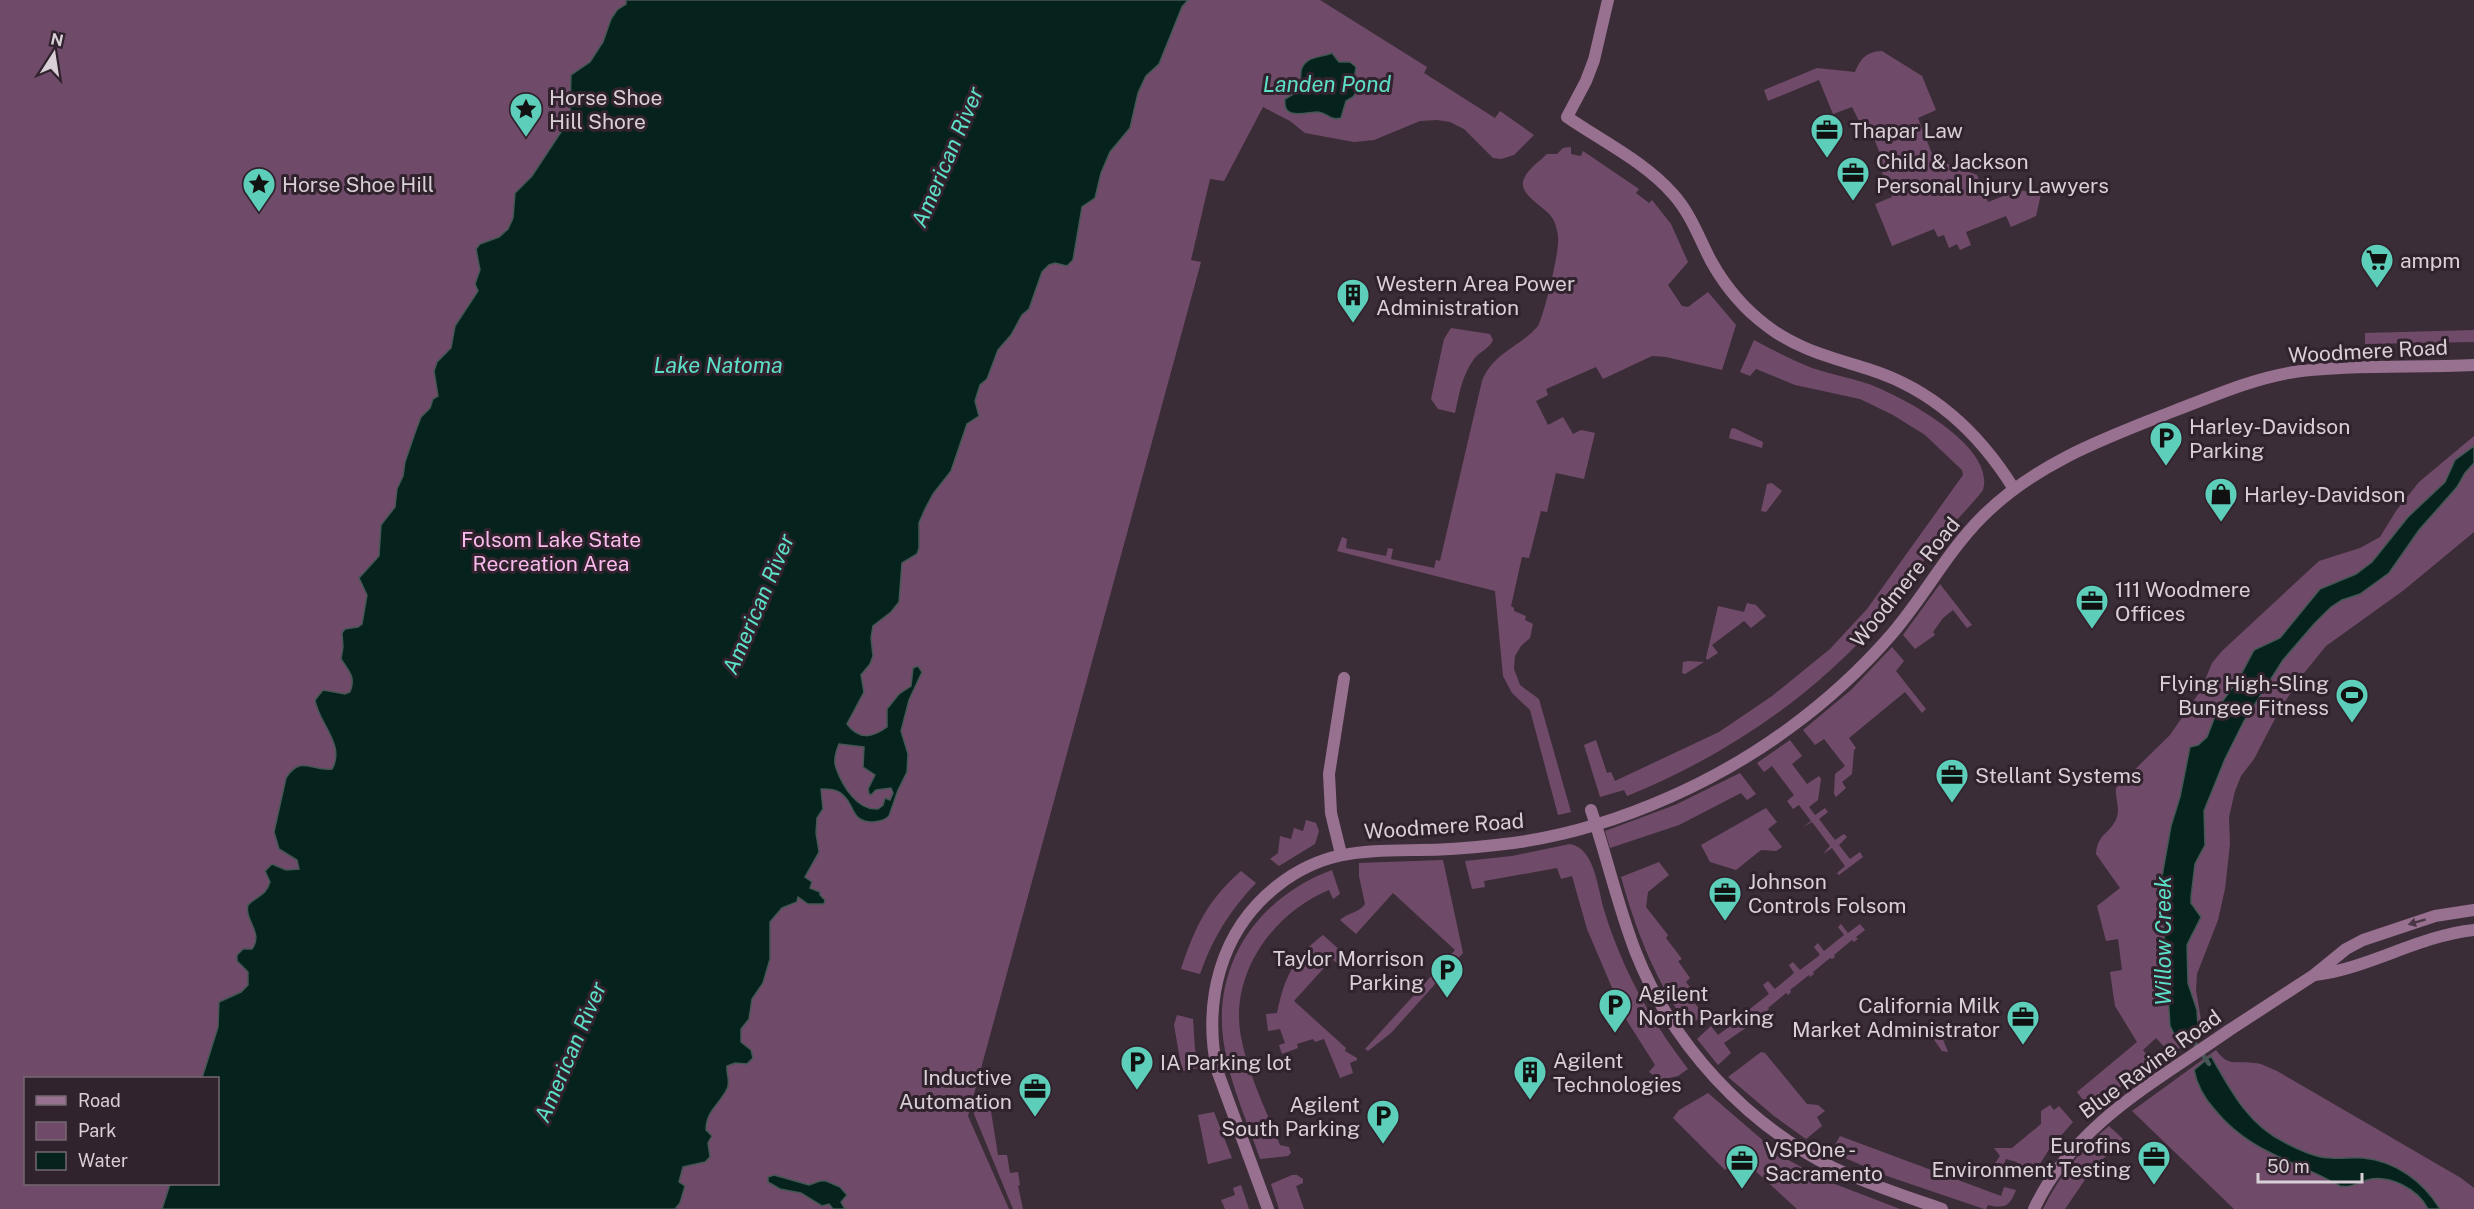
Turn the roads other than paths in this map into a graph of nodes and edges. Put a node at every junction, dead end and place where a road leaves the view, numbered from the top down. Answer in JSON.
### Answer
{"nodes":[{"id":1,"x":1608,"y":0,"type":"edge"},
{"id":2,"x":2474,"y":365,"type":"edge"},
{"id":3,"x":2014,"y":489,"type":"junction"},
{"id":4,"x":1344,"y":678,"type":"dead end"},
{"id":5,"x":1591,"y":810,"type":"dead end"},
{"id":6,"x":1596,"y":824,"type":"junction"},
{"id":7,"x":1341,"y":854,"type":"junction"},
{"id":8,"x":2474,"y":910,"type":"edge"},
{"id":9,"x":2474,"y":930,"type":"edge"},
{"id":10,"x":2314,"y":975,"type":"junction"},
{"id":11,"x":1268,"y":1209,"type":"edge"},
{"id":12,"x":1942,"y":1209,"type":"edge"},
{"id":13,"x":2034,"y":1209,"type":"edge"}],
"edges":[{"from":1,"to":3,"type":"street"},
{"from":2,"to":3,"type":"street","name":"Woodmere Road"},
{"from":3,"to":6,"type":"street","name":"Woodmere Road"},
{"from":4,"to":7,"type":"street"},
{"from":5,"to":6,"type":"street"},
{"from":6,"to":7,"type":"street","name":"Woodmere Road"},
{"from":6,"to":12,"type":"street"},
{"from":7,"to":11,"type":"street"},
{"from":8,"to":10,"type":"street","name":"Blue Ravine Road","one_way":true},
{"from":9,"to":10,"type":"street","name":"Blue Ravine Road"},
{"from":10,"to":13,"type":"street","name":"Blue Ravine Road"}]}
